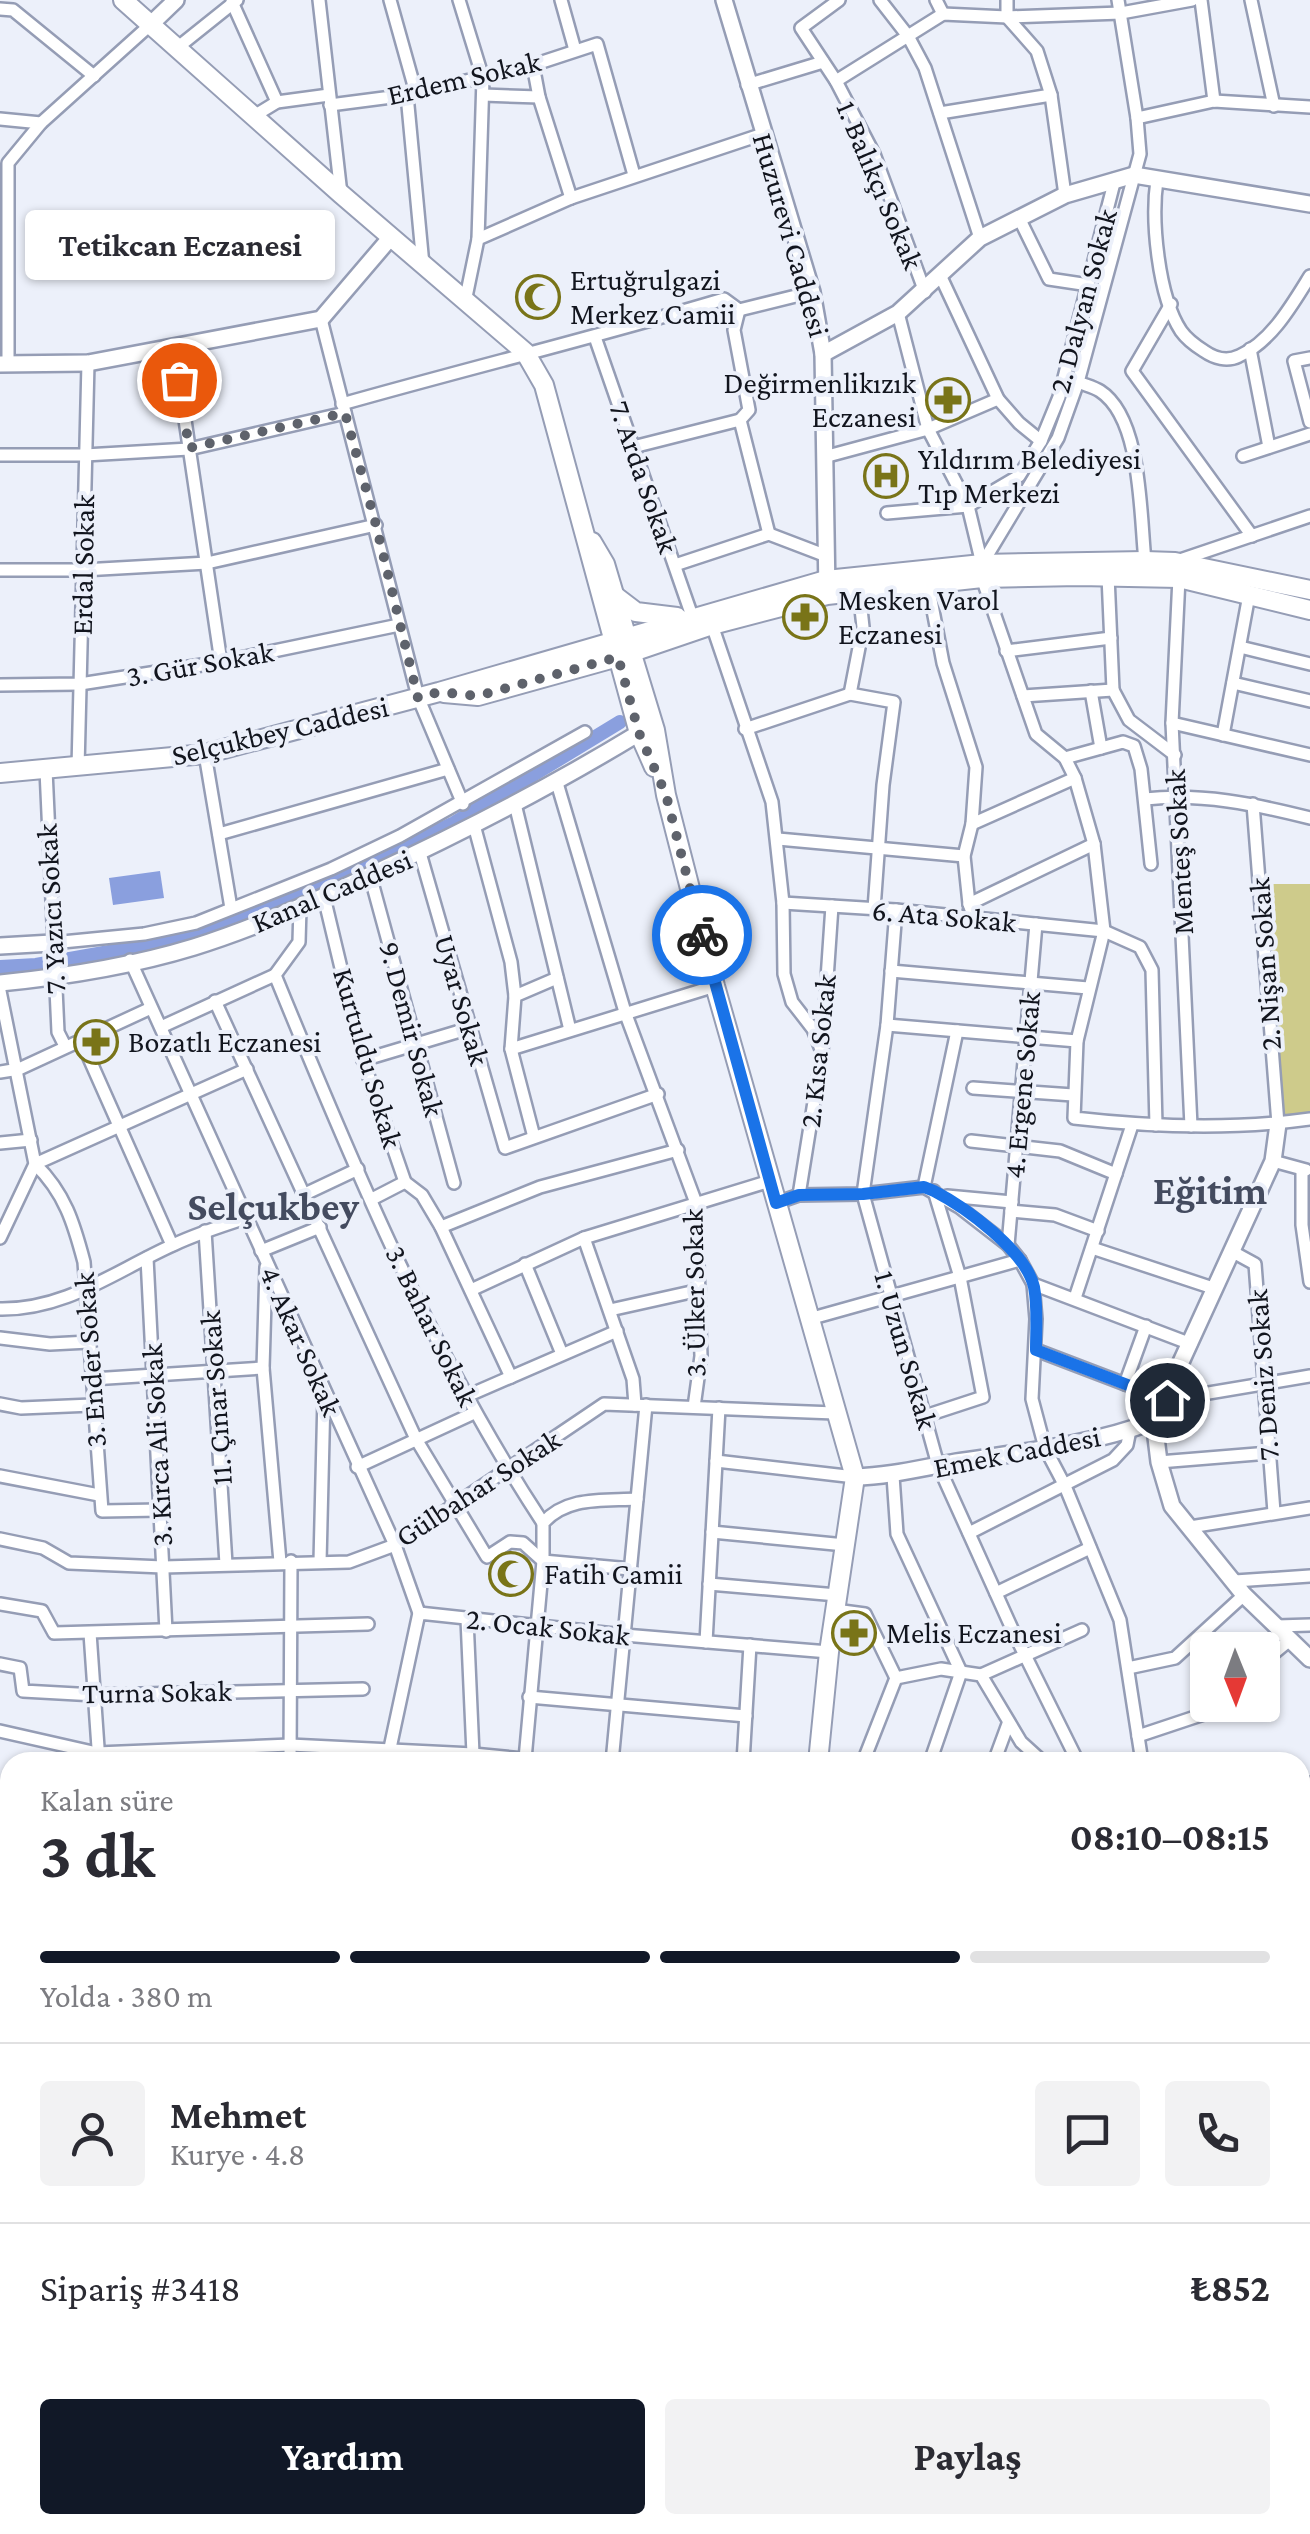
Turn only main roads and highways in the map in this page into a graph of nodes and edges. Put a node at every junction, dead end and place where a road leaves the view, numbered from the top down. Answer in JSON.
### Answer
{"nodes":[{"id":1,"x":124,"y":0,"type":"edge"},
{"id":2,"x":587,"y":533,"type":"junction"},
{"id":3,"x":1177,"y":570,"type":"junction"},
{"id":4,"x":982,"y":571,"type":"junction"},
{"id":5,"x":826,"y":588,"type":"junction"},
{"id":6,"x":1310,"y":590,"type":"edge"},
{"id":7,"x":615,"y":596,"type":"junction"},
{"id":8,"x":1310,"y":610,"type":"edge"},
{"id":9,"x":692,"y":616,"type":"junction"},
{"id":10,"x":623,"y":647,"type":"junction"},
{"id":11,"x":0,"y":773,"type":"edge"},
{"id":12,"x":666,"y":795,"type":"junction"},
{"id":13,"x":819,"y":1752,"type":"edge"}],
"edges":[{"from":1,"to":2,"type":"main road"},
{"from":2,"to":7,"type":"main road"},
{"from":2,"to":10,"type":"main road"},
{"from":3,"to":4,"type":"main road"},
{"from":3,"to":4,"type":"main road"},
{"from":3,"to":6,"type":"main road"},
{"from":3,"to":8,"type":"main road"},
{"from":4,"to":5,"type":"main road"},
{"from":4,"to":5,"type":"main road"},
{"from":5,"to":9,"type":"main road"},
{"from":5,"to":10,"type":"main road"},
{"from":7,"to":9,"type":"main road"},
{"from":7,"to":10,"type":"main road"},
{"from":9,"to":10,"type":"main road"},
{"from":10,"to":11,"type":"main road","name":"Selçukbey Caddesi"},
{"from":10,"to":12,"type":"main road"},
{"from":10,"to":12,"type":"main road"},
{"from":12,"to":13,"type":"main road"}]}
